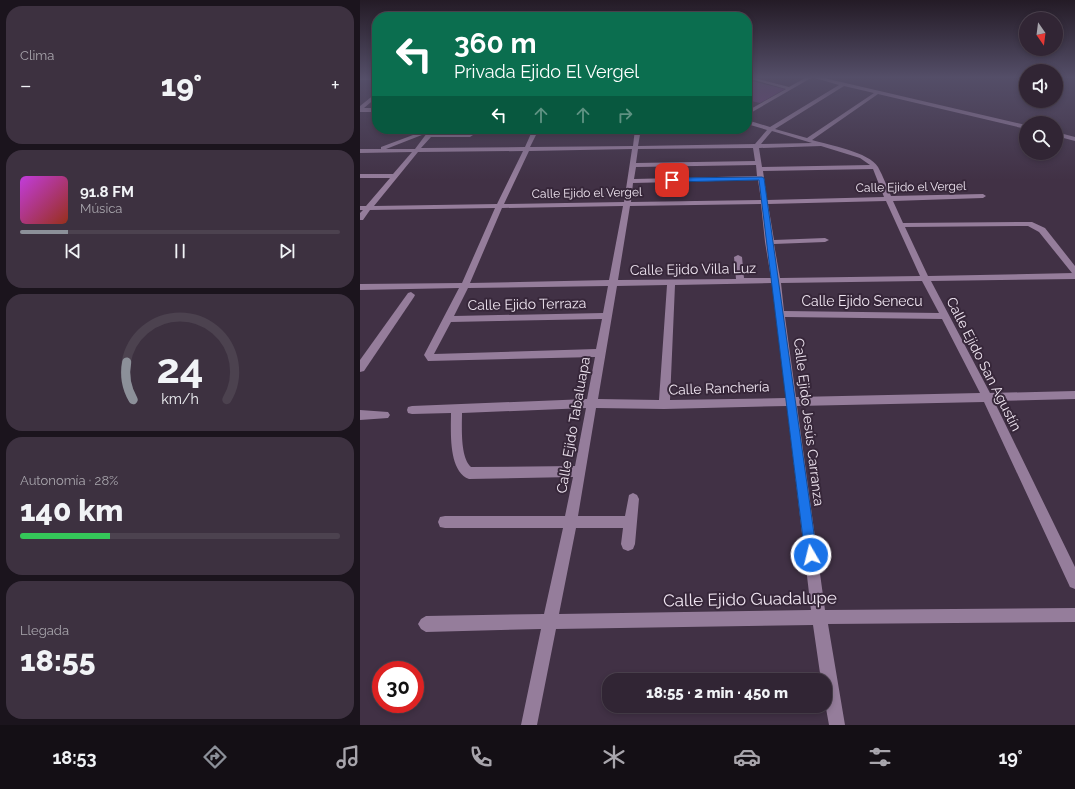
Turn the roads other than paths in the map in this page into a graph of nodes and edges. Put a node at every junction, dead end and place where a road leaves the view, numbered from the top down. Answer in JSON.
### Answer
{"nodes":[{"id":1,"x":798,"y":112,"type":"edge"},
{"id":2,"x":849,"y":112,"type":"edge"},
{"id":3,"x":962,"y":112,"type":"edge"},
{"id":4,"x":752,"y":123,"type":"edge"},
{"id":5,"x":1019,"y":125,"type":"edge"},
{"id":6,"x":772,"y":128,"type":"junction"},
{"id":7,"x":421,"y":134,"type":"edge"},
{"id":8,"x":534,"y":134,"type":"edge"},
{"id":9,"x":637,"y":134,"type":"edge"},
{"id":10,"x":429,"y":135,"type":"joint"},
{"id":11,"x":470,"y":135,"type":"dead end"},
{"id":12,"x":1063,"y":135,"type":"edge"},
{"id":13,"x":1075,"y":138,"type":"edge"},
{"id":14,"x":809,"y":139,"type":"junction"},
{"id":15,"x":827,"y":145,"type":"junction"},
{"id":16,"x":756,"y":146,"type":"junction"},
{"id":17,"x":635,"y":147,"type":"junction"},
{"id":18,"x":526,"y":149,"type":"junction"},
{"id":19,"x":360,"y":151,"type":"edge"},
{"id":20,"x":376,"y":151,"type":"junction"},
{"id":21,"x":416,"y":151,"type":"junction"},
{"id":22,"x":687,"y":156,"type":"junction"},
{"id":23,"x":632,"y":165,"type":"junction"},
{"id":24,"x":875,"y":167,"type":"junction"},
{"id":25,"x":760,"y":170,"type":"junction"},
{"id":26,"x":360,"y":176,"type":"edge"},
{"id":27,"x":395,"y":176,"type":"junction"},
{"id":28,"x":701,"y":179,"type":"junction"},
{"id":29,"x":630,"y":181,"type":"junction"},
{"id":30,"x":983,"y":196,"type":"dead end"},
{"id":31,"x":888,"y":198,"type":"junction"},
{"id":32,"x":764,"y":202,"type":"junction"},
{"id":33,"x":627,"y":204,"type":"junction"},
{"id":34,"x":500,"y":205,"type":"junction"},
{"id":35,"x":360,"y":208,"type":"edge"},
{"id":36,"x":368,"y":208,"type":"junction"},
{"id":37,"x":360,"y":218,"type":"edge"},
{"id":38,"x":900,"y":225,"type":"junction"},
{"id":39,"x":825,"y":240,"type":"dead end"},
{"id":40,"x":769,"y":242,"type":"junction"},
{"id":41,"x":738,"y":257,"type":"dead end"},
{"id":42,"x":1075,"y":271,"type":"edge"},
{"id":43,"x":1075,"y":276,"type":"edge"},
{"id":44,"x":925,"y":278,"type":"junction"},
{"id":45,"x":740,"y":281,"type":"junction"},
{"id":46,"x":776,"y":281,"type":"junction"},
{"id":47,"x":613,"y":282,"type":"junction"},
{"id":48,"x":671,"y":282,"type":"junction"},
{"id":49,"x":465,"y":285,"type":"junction"},
{"id":50,"x":360,"y":287,"type":"edge"},
{"id":51,"x":411,"y":295,"type":"dead end"},
{"id":52,"x":780,"y":314,"type":"junction"},
{"id":53,"x":607,"y":316,"type":"junction"},
{"id":54,"x":944,"y":316,"type":"junction"},
{"id":55,"x":447,"y":319,"type":"junction"},
{"id":56,"x":601,"y":353,"type":"junction"},
{"id":57,"x":360,"y":368,"type":"edge"},
{"id":58,"x":1075,"y":395,"type":"edge"},
{"id":59,"x":987,"y":397,"type":"junction"},
{"id":60,"x":790,"y":401,"type":"junction"},
{"id":61,"x":591,"y":403,"type":"junction"},
{"id":62,"x":664,"y":405,"type":"junction"},
{"id":63,"x":456,"y":408,"type":"junction"},
{"id":64,"x":412,"y":410,"type":"dead end"},
{"id":65,"x":360,"y":415,"type":"edge"},
{"id":66,"x":384,"y":415,"type":"dead end"},
{"id":67,"x":580,"y":471,"type":"junction"},
{"id":68,"x":634,"y":499,"type":"dead end"},
{"id":69,"x":571,"y":521,"type":"junction"},
{"id":70,"x":445,"y":522,"type":"dead end"},
{"id":71,"x":632,"y":522,"type":"junction"},
{"id":72,"x":628,"y":544,"type":"dead end"},
{"id":73,"x":1075,"y":582,"type":"edge"},
{"id":74,"x":1075,"y":615,"type":"edge"},
{"id":75,"x":819,"y":617,"type":"junction"},
{"id":76,"x":550,"y":622,"type":"junction"},
{"id":77,"x":426,"y":624,"type":"dead end"},
{"id":78,"x":529,"y":725,"type":"edge"},
{"id":79,"x":837,"y":725,"type":"edge"}],
"edges":[{"from":1,"to":6,"type":"street"},
{"from":2,"to":14,"type":"street"},
{"from":3,"to":5,"type":"street"},
{"from":4,"to":6,"type":"street","name":"Calle Ejido San Agustín"},
{"from":6,"to":14,"type":"street","name":"Calle Ejido San Agustín"},
{"from":6,"to":16,"type":"street"},
{"from":7,"to":20,"type":"street"},
{"from":8,"to":18,"type":"street"},
{"from":9,"to":17,"type":"street","name":"Calle Ejido Tabaluapa"},
{"from":10,"to":11,"type":"street"},
{"from":10,"to":21,"type":"street"},
{"from":12,"to":13,"type":"street"},
{"from":14,"to":15,"type":"street","name":"Calle Ejido San Agustín"},
{"from":15,"to":16,"type":"street"},
{"from":15,"to":24,"type":"street","name":"Calle Ejido San Agustín"},
{"from":16,"to":22,"type":"street"},
{"from":16,"to":25,"type":"street","name":"Calle Ejido Jesús Carranza"},
{"from":17,"to":18,"type":"street"},
{"from":17,"to":22,"type":"street"},
{"from":17,"to":23,"type":"street","name":"Calle Ejido Tabaluapa"},
{"from":18,"to":21,"type":"street"},
{"from":18,"to":34,"type":"street"},
{"from":19,"to":20,"type":"street"},
{"from":20,"to":21,"type":"street"},
{"from":21,"to":27,"type":"street"},
{"from":22,"to":23,"type":"street"},
{"from":22,"to":25,"type":"street"},
{"from":22,"to":28,"type":"street"},
{"from":23,"to":29,"type":"street","name":"Calle Ejido Tabaluapa"},
{"from":24,"to":25,"type":"street"},
{"from":24,"to":31,"type":"street","name":"Calle Ejido San Agustín"},
{"from":25,"to":28,"type":"street"},
{"from":25,"to":32,"type":"street","name":"Calle Ejido Jesús Carranza"},
{"from":26,"to":27,"type":"street"},
{"from":27,"to":36,"type":"street"},
{"from":28,"to":29,"type":"street"},
{"from":29,"to":33,"type":"street","name":"Calle Ejido Tabaluapa"},
{"from":30,"to":31,"type":"street","name":"Calle Ejido el Vergel"},
{"from":31,"to":32,"type":"street","name":"Calle Ejido el Vergel"},
{"from":31,"to":38,"type":"street","name":"Calle Ejido San Agustín"},
{"from":32,"to":33,"type":"street","name":"Calle Ejido el Vergel"},
{"from":32,"to":40,"type":"street","name":"Calle Ejido Jesús Carranza"},
{"from":33,"to":34,"type":"street","name":"Calle Ejido el Vergel"},
{"from":33,"to":47,"type":"street","name":"Calle Ejido Tabaluapa"},
{"from":34,"to":36,"type":"street","name":"Calle Ejido el Vergel"},
{"from":34,"to":49,"type":"street"},
{"from":35,"to":36,"type":"street","name":"Calle Ejido el Vergel"},
{"from":36,"to":37,"type":"street"},
{"from":38,"to":42,"type":"street"},
{"from":38,"to":44,"type":"street","name":"Calle Ejido San Agustín"},
{"from":39,"to":40,"type":"street"},
{"from":40,"to":46,"type":"street","name":"Calle Ejido Jesús Carranza"},
{"from":41,"to":45,"type":"street"},
{"from":43,"to":44,"type":"street","name":"Calle Ejido Villa Luz"},
{"from":44,"to":46,"type":"street","name":"Calle Ejido Villa Luz"},
{"from":44,"to":54,"type":"street","name":"Calle Ejido San Agustín"},
{"from":45,"to":46,"type":"street","name":"Calle Ejido Villa Luz"},
{"from":45,"to":48,"type":"street","name":"Calle Ejido Villa Luz"},
{"from":46,"to":52,"type":"street","name":"Calle Ejido Jesús Carranza"},
{"from":47,"to":48,"type":"street","name":"Calle Ejido Villa Luz"},
{"from":47,"to":49,"type":"street","name":"Calle Ejido Villa Luz"},
{"from":47,"to":53,"type":"street","name":"Calle Ejido Tabaluapa"},
{"from":48,"to":62,"type":"street"},
{"from":49,"to":50,"type":"street","name":"Calle Ejido Villa Luz"},
{"from":49,"to":55,"type":"street"},
{"from":51,"to":57,"type":"street"},
{"from":52,"to":54,"type":"street","name":"Calle Ejido Senecu"},
{"from":52,"to":60,"type":"street","name":"Calle Ejido Jesús Carranza"},
{"from":53,"to":55,"type":"street","name":"Calle Ejido Terraza"},
{"from":53,"to":56,"type":"street","name":"Calle Ejido Tabaluapa"},
{"from":54,"to":59,"type":"street","name":"Calle Ejido San Agustín"},
{"from":55,"to":56,"type":"street"},
{"from":56,"to":61,"type":"street","name":"Calle Ejido Tabaluapa"},
{"from":58,"to":59,"type":"street","name":"Calle Ranchería"},
{"from":59,"to":60,"type":"street","name":"Calle Ranchería"},
{"from":59,"to":73,"type":"street","name":"Calle Ejido San Agustín"},
{"from":60,"to":62,"type":"street","name":"Calle Ranchería"},
{"from":60,"to":75,"type":"street","name":"Calle Ejido Jesús Carranza"},
{"from":61,"to":62,"type":"street","name":"Calle Ranchería"},
{"from":61,"to":63,"type":"street","name":"Calle Ranchería"},
{"from":61,"to":67,"type":"street","name":"Calle Ejido Tabaluapa"},
{"from":63,"to":64,"type":"street","name":"Calle Ranchería"},
{"from":63,"to":67,"type":"street"},
{"from":65,"to":66,"type":"street"},
{"from":67,"to":69,"type":"street","name":"Calle Ejido Tabaluapa"},
{"from":68,"to":71,"type":"street"},
{"from":69,"to":70,"type":"street"},
{"from":69,"to":71,"type":"street"},
{"from":69,"to":76,"type":"street","name":"Calle Ejido Tabaluapa"},
{"from":71,"to":72,"type":"street"},
{"from":74,"to":75,"type":"street","name":"Calle Ejido Guadalupe"},
{"from":75,"to":76,"type":"street","name":"Calle Ejido Guadalupe"},
{"from":75,"to":79,"type":"street","name":"Calle Ejido Jesús Carranza"},
{"from":76,"to":77,"type":"street","name":"Calle Ejido Guadalupe"},
{"from":76,"to":78,"type":"street","name":"Calle Ejido Tabaluapa"}]}
